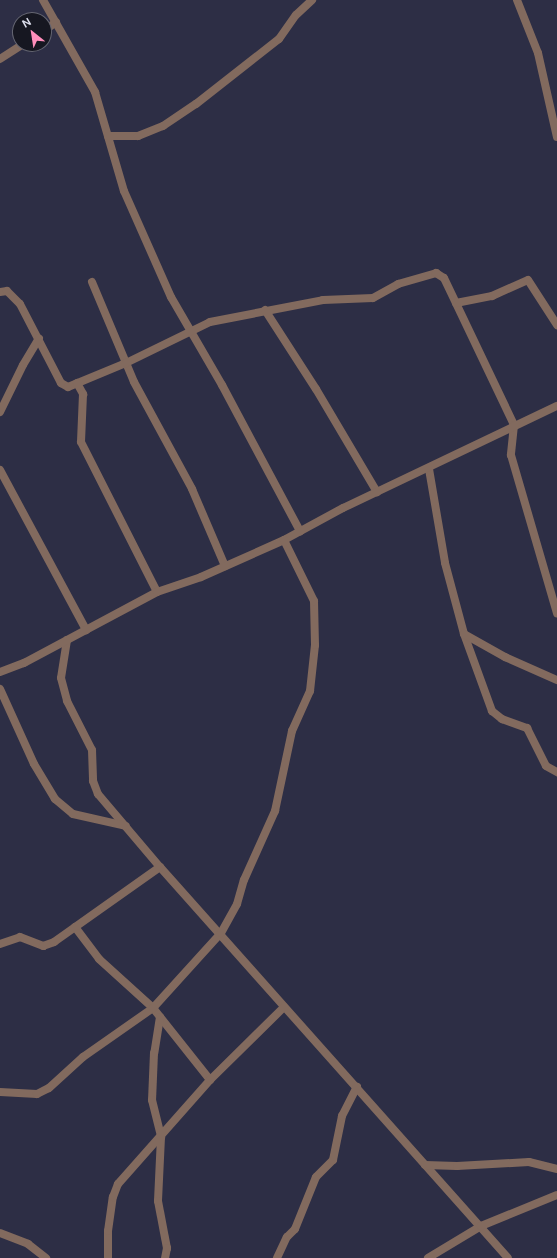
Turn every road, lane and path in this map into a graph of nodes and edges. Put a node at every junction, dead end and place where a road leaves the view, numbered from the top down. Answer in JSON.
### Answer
{"nodes":[{"id":1,"x":44,"y":0,"type":"edge"},
{"id":2,"x":312,"y":0,"type":"edge"},
{"id":3,"x":516,"y":0,"type":"edge"},
{"id":4,"x":56,"y":22,"type":"junction"},
{"id":5,"x":52,"y":25,"type":"edge"},
{"id":6,"x":12,"y":52,"type":"edge"},
{"id":7,"x":0,"y":59,"type":"edge"},
{"id":8,"x":108,"y":136,"type":"junction"},
{"id":9,"x":557,"y":137,"type":"edge"},
{"id":10,"x":92,"y":282,"type":"dead end"},
{"id":11,"x":0,"y":292,"type":"edge"},
{"id":12,"x":456,"y":302,"type":"junction"},
{"id":13,"x":265,"y":310,"type":"junction"},
{"id":14,"x":557,"y":325,"type":"edge"},
{"id":15,"x":190,"y":331,"type":"junction"},
{"id":16,"x":39,"y":338,"type":"junction"},
{"id":17,"x":126,"y":363,"type":"junction"},
{"id":18,"x":77,"y":383,"type":"junction"},
{"id":19,"x":557,"y":406,"type":"edge"},
{"id":20,"x":0,"y":412,"type":"edge"},
{"id":21,"x":514,"y":425,"type":"junction"},
{"id":22,"x":429,"y":469,"type":"junction"},
{"id":23,"x":0,"y":470,"type":"edge"},
{"id":24,"x":377,"y":492,"type":"junction"},
{"id":25,"x":300,"y":531,"type":"junction"},
{"id":26,"x":284,"y":540,"type":"junction"},
{"id":27,"x":225,"y":566,"type":"junction"},
{"id":28,"x":157,"y":592,"type":"junction"},
{"id":29,"x":557,"y":613,"type":"edge"},
{"id":30,"x":86,"y":630,"type":"junction"},
{"id":31,"x":464,"y":634,"type":"junction"},
{"id":32,"x":67,"y":640,"type":"junction"},
{"id":33,"x":0,"y":672,"type":"edge"},
{"id":34,"x":557,"y":680,"type":"edge"},
{"id":35,"x":0,"y":689,"type":"edge"},
{"id":36,"x":557,"y":772,"type":"edge"},
{"id":37,"x":126,"y":826,"type":"junction"},
{"id":38,"x":160,"y":867,"type":"junction"},
{"id":39,"x":75,"y":927,"type":"junction"},
{"id":40,"x":221,"y":933,"type":"junction"},
{"id":41,"x":0,"y":944,"type":"edge"},
{"id":42,"x":284,"y":1007,"type":"junction"},
{"id":43,"x":153,"y":1008,"type":"junction"},
{"id":44,"x":160,"y":1017,"type":"junction"},
{"id":45,"x":210,"y":1080,"type":"junction"},
{"id":46,"x":357,"y":1087,"type":"junction"},
{"id":47,"x":0,"y":1092,"type":"edge"},
{"id":48,"x":162,"y":1137,"type":"junction"},
{"id":49,"x":425,"y":1165,"type":"junction"},
{"id":50,"x":557,"y":1169,"type":"edge"},
{"id":51,"x":557,"y":1195,"type":"edge"},
{"id":52,"x":481,"y":1226,"type":"junction"},
{"id":53,"x":0,"y":1233,"type":"edge"},
{"id":54,"x":46,"y":1258,"type":"edge"},
{"id":55,"x":108,"y":1258,"type":"edge"},
{"id":56,"x":165,"y":1258,"type":"edge"},
{"id":57,"x":277,"y":1258,"type":"edge"},
{"id":58,"x":428,"y":1258,"type":"edge"},
{"id":59,"x":508,"y":1258,"type":"edge"}],
"edges":[{"from":1,"to":4,"type":"street"},
{"from":2,"to":8,"type":"street"},
{"from":3,"to":9,"type":"street"},
{"from":4,"to":5,"type":"street"},
{"from":4,"to":8,"type":"street"},
{"from":6,"to":7,"type":"street"},
{"from":8,"to":15,"type":"street"},
{"from":10,"to":17,"type":"street"},
{"from":11,"to":16,"type":"street"},
{"from":12,"to":13,"type":"street"},
{"from":12,"to":14,"type":"street"},
{"from":12,"to":21,"type":"street"},
{"from":13,"to":15,"type":"street"},
{"from":13,"to":24,"type":"street"},
{"from":15,"to":17,"type":"street"},
{"from":15,"to":25,"type":"street"},
{"from":16,"to":18,"type":"street"},
{"from":16,"to":20,"type":"street"},
{"from":17,"to":18,"type":"street"},
{"from":17,"to":27,"type":"street"},
{"from":18,"to":28,"type":"street"},
{"from":19,"to":21,"type":"street"},
{"from":21,"to":22,"type":"street"},
{"from":21,"to":29,"type":"street"},
{"from":22,"to":24,"type":"street"},
{"from":22,"to":31,"type":"street"},
{"from":23,"to":30,"type":"street"},
{"from":24,"to":25,"type":"street"},
{"from":25,"to":26,"type":"street"},
{"from":26,"to":27,"type":"street"},
{"from":26,"to":40,"type":"street"},
{"from":27,"to":28,"type":"street"},
{"from":28,"to":30,"type":"street"},
{"from":30,"to":32,"type":"street"},
{"from":31,"to":34,"type":"street"},
{"from":31,"to":36,"type":"street"},
{"from":32,"to":33,"type":"street"},
{"from":32,"to":37,"type":"street"},
{"from":35,"to":37,"type":"street"},
{"from":37,"to":38,"type":"street"},
{"from":38,"to":39,"type":"street"},
{"from":38,"to":40,"type":"street"},
{"from":39,"to":41,"type":"street"},
{"from":39,"to":43,"type":"street"},
{"from":40,"to":42,"type":"street"},
{"from":40,"to":43,"type":"street"},
{"from":42,"to":45,"type":"street"},
{"from":42,"to":46,"type":"street"},
{"from":43,"to":44,"type":"street"},
{"from":43,"to":47,"type":"street"},
{"from":44,"to":45,"type":"street"},
{"from":44,"to":48,"type":"street"},
{"from":45,"to":48,"type":"street"},
{"from":46,"to":49,"type":"street"},
{"from":46,"to":57,"type":"street"},
{"from":48,"to":55,"type":"street"},
{"from":48,"to":56,"type":"street"},
{"from":49,"to":50,"type":"street"},
{"from":49,"to":52,"type":"street"},
{"from":51,"to":52,"type":"street"},
{"from":52,"to":58,"type":"street"},
{"from":52,"to":59,"type":"street"},
{"from":53,"to":54,"type":"street"}]}
